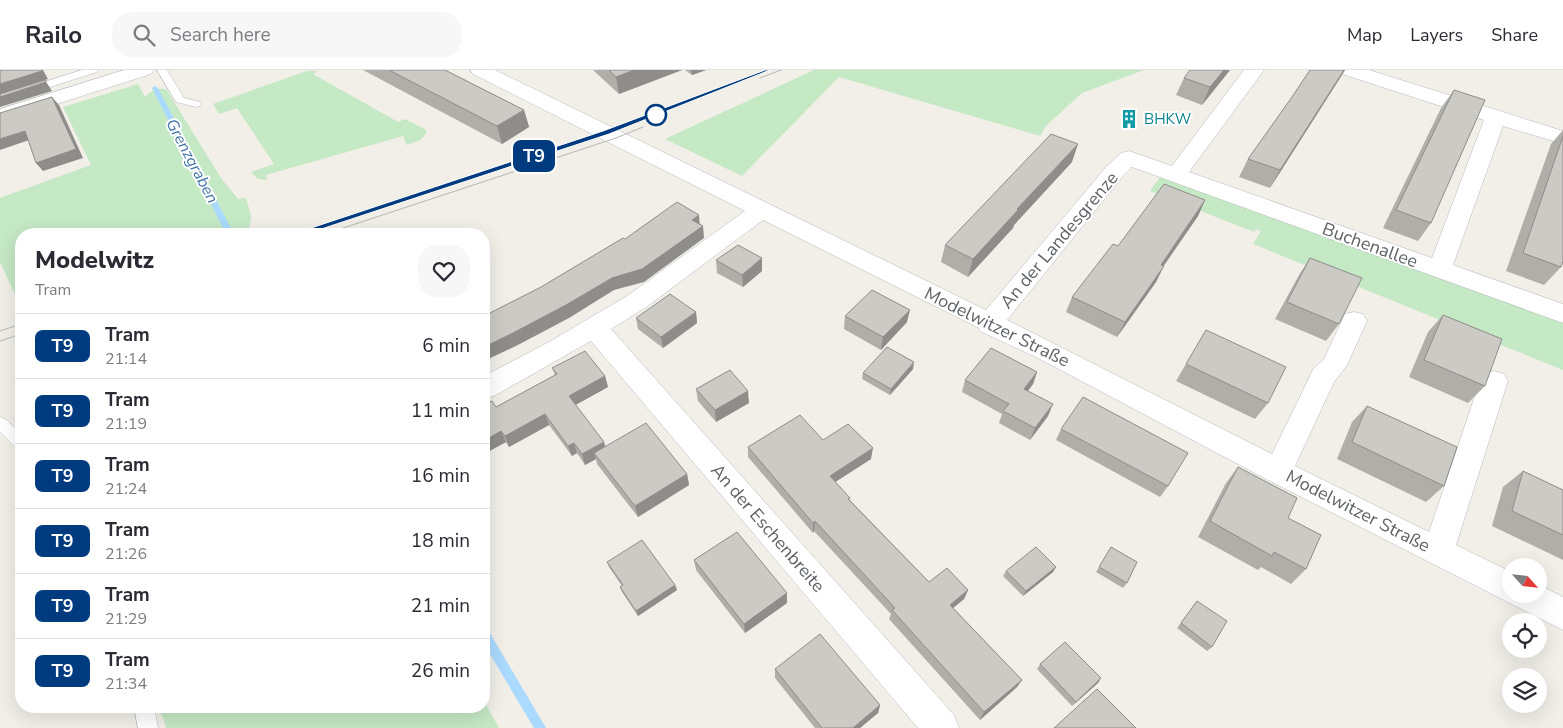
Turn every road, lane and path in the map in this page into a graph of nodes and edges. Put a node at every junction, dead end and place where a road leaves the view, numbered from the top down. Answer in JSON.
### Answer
{"nodes":[{"id":1,"x":93,"y":70,"type":"edge"},
{"id":2,"x":144,"y":70,"type":"edge"},
{"id":3,"x":162,"y":70,"type":"edge"},
{"id":4,"x":480,"y":70,"type":"edge"},
{"id":5,"x":1254,"y":70,"type":"edge"},
{"id":6,"x":1349,"y":70,"type":"edge"},
{"id":7,"x":112,"y":75,"type":"edge"},
{"id":8,"x":0,"y":100,"type":"edge"},
{"id":9,"x":196,"y":104,"type":"dead end"},
{"id":10,"x":0,"y":116,"type":"edge"},
{"id":11,"x":1496,"y":116,"type":"junction"},
{"id":12,"x":1563,"y":138,"type":"edge"},
{"id":13,"x":1176,"y":176,"type":"junction"},
{"id":14,"x":761,"y":210,"type":"junction"},
{"id":15,"x":1439,"y":270,"type":"junction"},
{"id":16,"x":1563,"y":314,"type":"edge"},
{"id":17,"x":1354,"y":321,"type":"dead end"},
{"id":18,"x":989,"y":324,"type":"junction"},
{"id":19,"x":595,"y":328,"type":"junction"},
{"id":20,"x":1494,"y":380,"type":"edge"},
{"id":21,"x":490,"y":385,"type":"edge"},
{"id":22,"x":0,"y":423,"type":"edge"},
{"id":23,"x":15,"y":437,"type":"edge"},
{"id":24,"x":1278,"y":471,"type":"junction"},
{"id":25,"x":1438,"y":552,"type":"junction"},
{"id":26,"x":1502,"y":584,"type":"edge"},
{"id":27,"x":1541,"y":603,"type":"edge"},
{"id":28,"x":1563,"y":614,"type":"edge"},
{"id":29,"x":145,"y":713,"type":"edge"},
{"id":30,"x":148,"y":728,"type":"edge"},
{"id":31,"x":941,"y":728,"type":"edge"}],
"edges":[{"from":1,"to":8,"type":"lane"},
{"from":2,"to":7,"type":"street"},
{"from":3,"to":9,"type":"lane"},
{"from":4,"to":14,"type":"street","name":"Modelwitzer Straße"},
{"from":5,"to":13,"type":"street"},
{"from":6,"to":11,"type":"street"},
{"from":7,"to":10,"type":"street"},
{"from":11,"to":12,"type":"street"},
{"from":11,"to":15,"type":"street"},
{"from":13,"to":15,"type":"street","name":"Buchenallee"},
{"from":13,"to":18,"type":"street","name":"An der Landesgrenze"},
{"from":14,"to":18,"type":"street","name":"Modelwitzer Straße"},
{"from":14,"to":19,"type":"street"},
{"from":15,"to":16,"type":"street","name":"Buchenallee"},
{"from":17,"to":24,"type":"street"},
{"from":18,"to":24,"type":"street","name":"Modelwitzer Straße"},
{"from":19,"to":21,"type":"street"},
{"from":19,"to":31,"type":"street","name":"An der Eschenbreite"},
{"from":20,"to":25,"type":"street"},
{"from":22,"to":23,"type":"lane"},
{"from":24,"to":25,"type":"street","name":"Modelwitzer Straße"},
{"from":25,"to":26,"type":"street","name":"Modelwitzer Straße"},
{"from":27,"to":28,"type":"street"},
{"from":29,"to":30,"type":"lane"}]}
